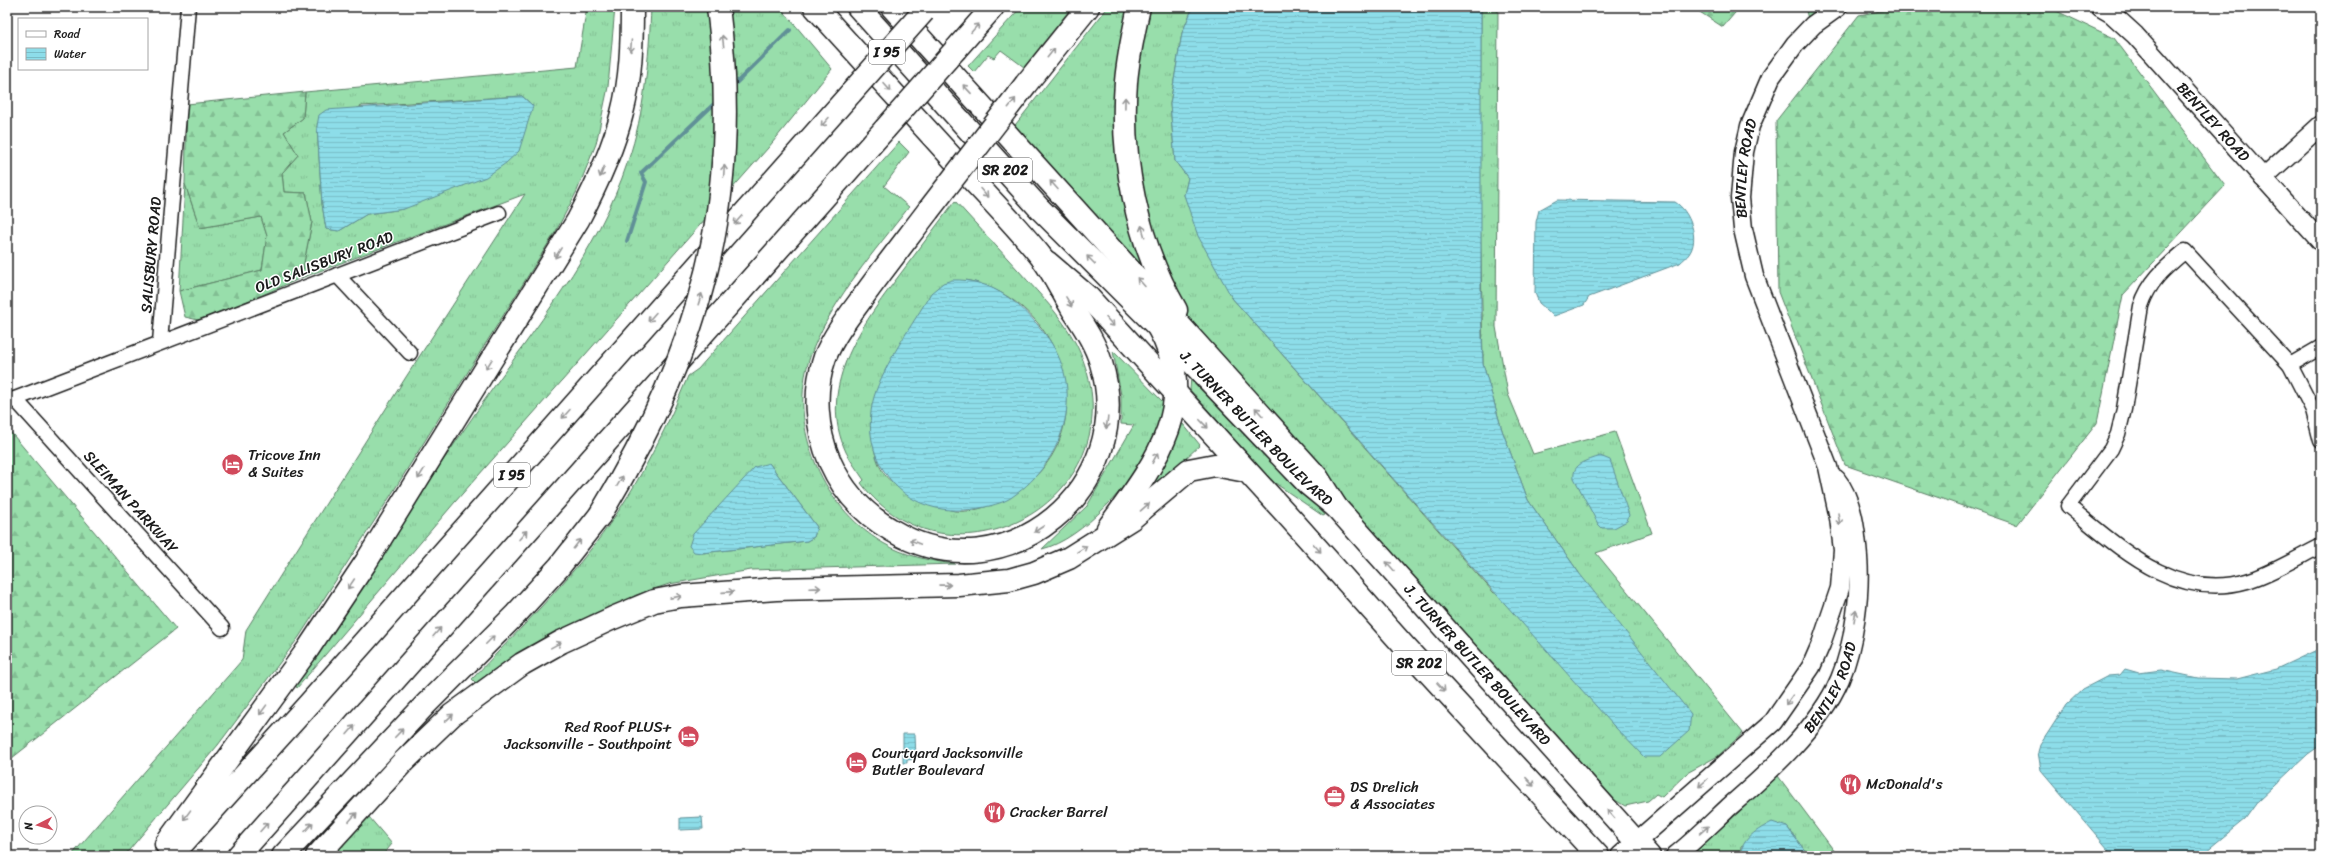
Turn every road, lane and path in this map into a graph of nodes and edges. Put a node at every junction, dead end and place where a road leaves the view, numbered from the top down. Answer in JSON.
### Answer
{"nodes":[{"id":1,"x":188,"y":7,"type":"edge"},
{"id":2,"x":632,"y":7,"type":"edge"},
{"id":3,"x":718,"y":7,"type":"edge"},
{"id":4,"x":815,"y":7,"type":"edge"},
{"id":5,"x":822,"y":7,"type":"edge"},
{"id":6,"x":858,"y":7,"type":"edge"},
{"id":7,"x":892,"y":7,"type":"edge"},
{"id":8,"x":993,"y":7,"type":"edge"},
{"id":9,"x":1088,"y":7,"type":"edge"},
{"id":10,"x":1140,"y":7,"type":"edge"},
{"id":11,"x":1838,"y":7,"type":"edge"},
{"id":12,"x":2100,"y":7,"type":"edge"},
{"id":13,"x":926,"y":8,"type":"edge"},
{"id":14,"x":833,"y":27,"type":"junction"},
{"id":15,"x":2321,"y":125,"type":"edge"},
{"id":16,"x":2263,"y":178,"type":"junction"},
{"id":17,"x":499,"y":213,"type":"dead end"},
{"id":18,"x":2321,"y":242,"type":"edge"},
{"id":19,"x":1041,"y":257,"type":"junction"},
{"id":20,"x":337,"y":274,"type":"junction"},
{"id":21,"x":1158,"y":327,"type":"junction"},
{"id":22,"x":1196,"y":341,"type":"junction"},
{"id":23,"x":160,"y":342,"type":"junction"},
{"id":24,"x":2321,"y":347,"type":"edge"},
{"id":25,"x":410,"y":353,"type":"dead end"},
{"id":26,"x":2290,"y":365,"type":"junction"},
{"id":27,"x":1177,"y":396,"type":"junction"},
{"id":28,"x":11,"y":401,"type":"edge"},
{"id":29,"x":2321,"y":441,"type":"edge"},
{"id":30,"x":1828,"y":467,"type":"junction"},
{"id":31,"x":1246,"y":471,"type":"junction"},
{"id":32,"x":1336,"y":507,"type":"junction"},
{"id":33,"x":1101,"y":537,"type":"junction"},
{"id":34,"x":2321,"y":546,"type":"edge"},
{"id":35,"x":222,"y":628,"type":"dead end"},
{"id":36,"x":1643,"y":849,"type":"edge"},
{"id":37,"x":157,"y":856,"type":"edge"},
{"id":38,"x":171,"y":856,"type":"edge"},
{"id":39,"x":238,"y":856,"type":"edge"},
{"id":40,"x":283,"y":856,"type":"edge"},
{"id":41,"x":318,"y":856,"type":"edge"},
{"id":42,"x":1598,"y":856,"type":"edge"},
{"id":43,"x":1620,"y":856,"type":"edge"},
{"id":44,"x":1675,"y":856,"type":"edge"}],
"edges":[{"from":1,"to":23,"type":"street","name":"SALISBURY ROAD"},
{"from":2,"to":37,"type":"main road","one_way":true},
{"from":40,"to":3,"type":"main road","one_way":true,"bridge":true},
{"from":4,"to":14,"type":"main road","number":"SR 202"},
{"from":5,"to":14,"type":"main road"},
{"from":21,"to":6,"type":"main road","name":"J. TURNER BUTLER BOULEVARD","number":"SR 202","one_way":true},
{"from":22,"to":7,"type":"main road","one_way":true},
{"from":39,"to":8,"type":"main road","one_way":true,"bridge":true},
{"from":19,"to":9,"type":"main road","one_way":true,"bridge":true},
{"from":22,"to":10,"type":"main road","one_way":true},
{"from":11,"to":30,"type":"street","name":"BENTLEY ROAD"},
{"from":12,"to":16,"type":"street","name":"BENTLEY ROAD"},
{"from":13,"to":38,"type":"main road","number":"I 95","one_way":true,"bridge":true},
{"from":14,"to":19,"type":"main road","number":"SR 202","one_way":true},
{"from":15,"to":16,"type":"street"},
{"from":16,"to":18,"type":"street","name":"BENTLEY ROAD"},
{"from":17,"to":20,"type":"street","name":"OLD SALISBURY ROAD"},
{"from":19,"to":27,"type":"main road","number":"SR 202","one_way":true},
{"from":20,"to":23,"type":"street","name":"OLD SALISBURY ROAD"},
{"from":20,"to":25,"type":"street"},
{"from":21,"to":27,"type":"main road"},
{"from":21,"to":32,"type":"main road","name":"J. TURNER BUTLER BOULEVARD","number":"SR 202"},
{"from":32,"to":22,"type":"main road","one_way":true},
{"from":23,"to":28,"type":"street"},
{"from":24,"to":26,"type":"street"},
{"from":26,"to":29,"type":"street"},
{"from":26,"to":34,"type":"street"},
{"from":27,"to":31,"type":"main road","number":"SR 202","one_way":true},
{"from":33,"to":27,"type":"main road","one_way":true},
{"from":28,"to":35,"type":"street","name":"SLEIMAN PARKWAY"},
{"from":30,"to":36,"type":"street","name":"BENTLEY ROAD","one_way":true},
{"from":44,"to":30,"type":"street","name":"BENTLEY ROAD","one_way":true},
{"from":33,"to":31,"type":"main road","one_way":true},
{"from":31,"to":42,"type":"main road","number":"SR 202","one_way":true},
{"from":36,"to":32,"type":"main road","name":"J. TURNER BUTLER BOULEVARD","number":"SR 202","one_way":true},
{"from":41,"to":33,"type":"main road","one_way":true},
{"from":36,"to":43,"type":"street","name":"BENTLEY ROAD"}]}
